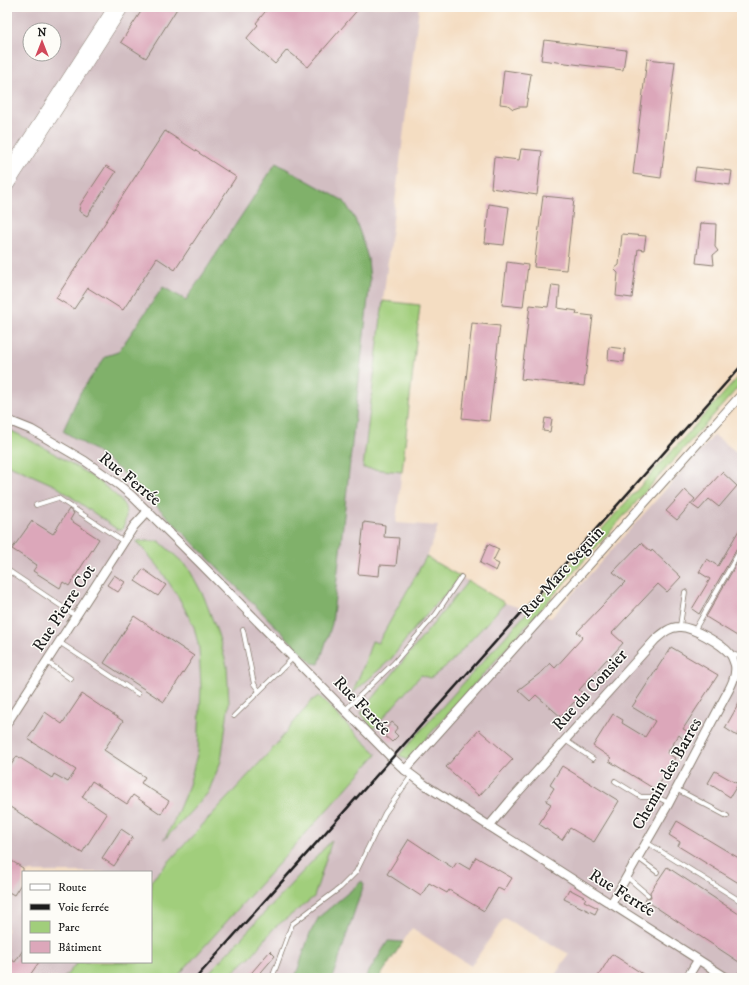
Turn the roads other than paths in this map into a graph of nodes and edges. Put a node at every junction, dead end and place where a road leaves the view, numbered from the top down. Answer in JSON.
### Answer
{"nodes":[{"id":1,"x":114,"y":7,"type":"edge"},
{"id":2,"x":123,"y":7,"type":"edge"},
{"id":3,"x":7,"y":172,"type":"edge"},
{"id":4,"x":7,"y":187,"type":"edge"},
{"id":5,"x":742,"y":394,"type":"edge"},
{"id":6,"x":7,"y":420,"type":"edge"},
{"id":7,"x":36,"y":505,"type":"dead end"},
{"id":8,"x":148,"y":511,"type":"junction"},
{"id":9,"x":124,"y":542,"type":"junction"},
{"id":10,"x":742,"y":547,"type":"edge"},
{"id":11,"x":9,"y":571,"type":"dead end"},
{"id":12,"x":461,"y":577,"type":"dead end"},
{"id":13,"x":685,"y":592,"type":"dead end"},
{"id":14,"x":76,"y":616,"type":"junction"},
{"id":15,"x":680,"y":626,"type":"junction"},
{"id":16,"x":243,"y":630,"type":"dead end"},
{"id":17,"x":694,"y":631,"type":"junction"},
{"id":18,"x":60,"y":642,"type":"junction"},
{"id":19,"x":731,"y":654,"type":"junction"},
{"id":20,"x":293,"y":657,"type":"junction"},
{"id":21,"x":742,"y":657,"type":"edge"},
{"id":22,"x":46,"y":662,"type":"junction"},
{"id":23,"x":71,"y":679,"type":"dead end"},
{"id":24,"x":259,"y":691,"type":"junction"},
{"id":25,"x":138,"y":694,"type":"dead end"},
{"id":26,"x":345,"y":710,"type":"junction"},
{"id":27,"x":234,"y":716,"type":"dead end"},
{"id":28,"x":7,"y":723,"type":"edge"},
{"id":29,"x":565,"y":740,"type":"junction"},
{"id":30,"x":593,"y":759,"type":"dead end"},
{"id":31,"x":409,"y":773,"type":"junction"},
{"id":32,"x":615,"y":781,"type":"dead end"},
{"id":33,"x":676,"y":789,"type":"junction"},
{"id":34,"x":669,"y":803,"type":"junction"},
{"id":35,"x":727,"y":816,"type":"dead end"},
{"id":36,"x":488,"y":826,"type":"junction"},
{"id":37,"x":646,"y":842,"type":"junction"},
{"id":38,"x":637,"y":858,"type":"junction"},
{"id":39,"x":657,"y":872,"type":"dead end"},
{"id":40,"x":626,"y":877,"type":"junction"},
{"id":41,"x":648,"y":895,"type":"dead end"},
{"id":42,"x":742,"y":902,"type":"edge"},
{"id":43,"x":611,"y":904,"type":"junction"},
{"id":44,"x":698,"y":960,"type":"junction"},
{"id":45,"x":742,"y":971,"type":"edge"},
{"id":46,"x":272,"y":978,"type":"edge"},
{"id":47,"x":686,"y":978,"type":"edge"},
{"id":48,"x":727,"y":978,"type":"edge"},
{"id":49,"x":737,"y":978,"type":"edge"}],
"edges":[{"from":1,"to":3,"type":"main road"},
{"from":2,"to":4,"type":"main road"},
{"from":5,"to":31,"type":"street","name":"Rue Marc Seguin"},
{"from":6,"to":8,"type":"street","name":"Rue Ferrée"},
{"from":7,"to":9,"type":"lane"},
{"from":8,"to":9,"type":"street","name":"Rue Pierre Cot"},
{"from":8,"to":20,"type":"street","name":"Rue Ferrée"},
{"from":9,"to":14,"type":"street","name":"Rue Pierre Cot"},
{"from":10,"to":17,"type":"lane"},
{"from":11,"to":14,"type":"lane"},
{"from":12,"to":26,"type":"lane"},
{"from":13,"to":15,"type":"lane"},
{"from":14,"to":18,"type":"street","name":"Rue Pierre Cot"},
{"from":15,"to":17,"type":"street"},
{"from":15,"to":29,"type":"street","name":"Rue du Consier"},
{"from":16,"to":24,"type":"lane"},
{"from":17,"to":19,"type":"street"},
{"from":18,"to":22,"type":"street","name":"Rue Pierre Cot"},
{"from":18,"to":25,"type":"lane"},
{"from":19,"to":21,"type":"lane"},
{"from":19,"to":33,"type":"street","name":"Chemin des Barres"},
{"from":20,"to":24,"type":"lane"},
{"from":20,"to":26,"type":"street","name":"Rue Ferrée"},
{"from":22,"to":23,"type":"lane"},
{"from":22,"to":28,"type":"street","name":"Rue Pierre Cot"},
{"from":24,"to":27,"type":"lane"},
{"from":26,"to":31,"type":"street","name":"Rue Ferrée"},
{"from":29,"to":30,"type":"lane"},
{"from":29,"to":36,"type":"street","name":"Rue du Consier"},
{"from":31,"to":36,"type":"street","name":"Rue Ferrée"},
{"from":31,"to":46,"type":"lane"},
{"from":32,"to":34,"type":"lane"},
{"from":33,"to":34,"type":"street","name":"Chemin des Barres"},
{"from":33,"to":35,"type":"lane"},
{"from":34,"to":37,"type":"street","name":"Chemin des Barres"},
{"from":36,"to":43,"type":"street","name":"Rue Ferrée"},
{"from":37,"to":38,"type":"street","name":"Chemin des Barres"},
{"from":37,"to":42,"type":"lane"},
{"from":38,"to":39,"type":"lane"},
{"from":38,"to":40,"type":"street","name":"Chemin des Barres"},
{"from":40,"to":41,"type":"lane"},
{"from":40,"to":43,"type":"street","name":"Chemin des Barres"},
{"from":43,"to":44,"type":"street","name":"Rue Ferrée"},
{"from":44,"to":47,"type":"street"},
{"from":44,"to":48,"type":"street","name":"Rue Ferrée"},
{"from":45,"to":49,"type":"lane"}]}
